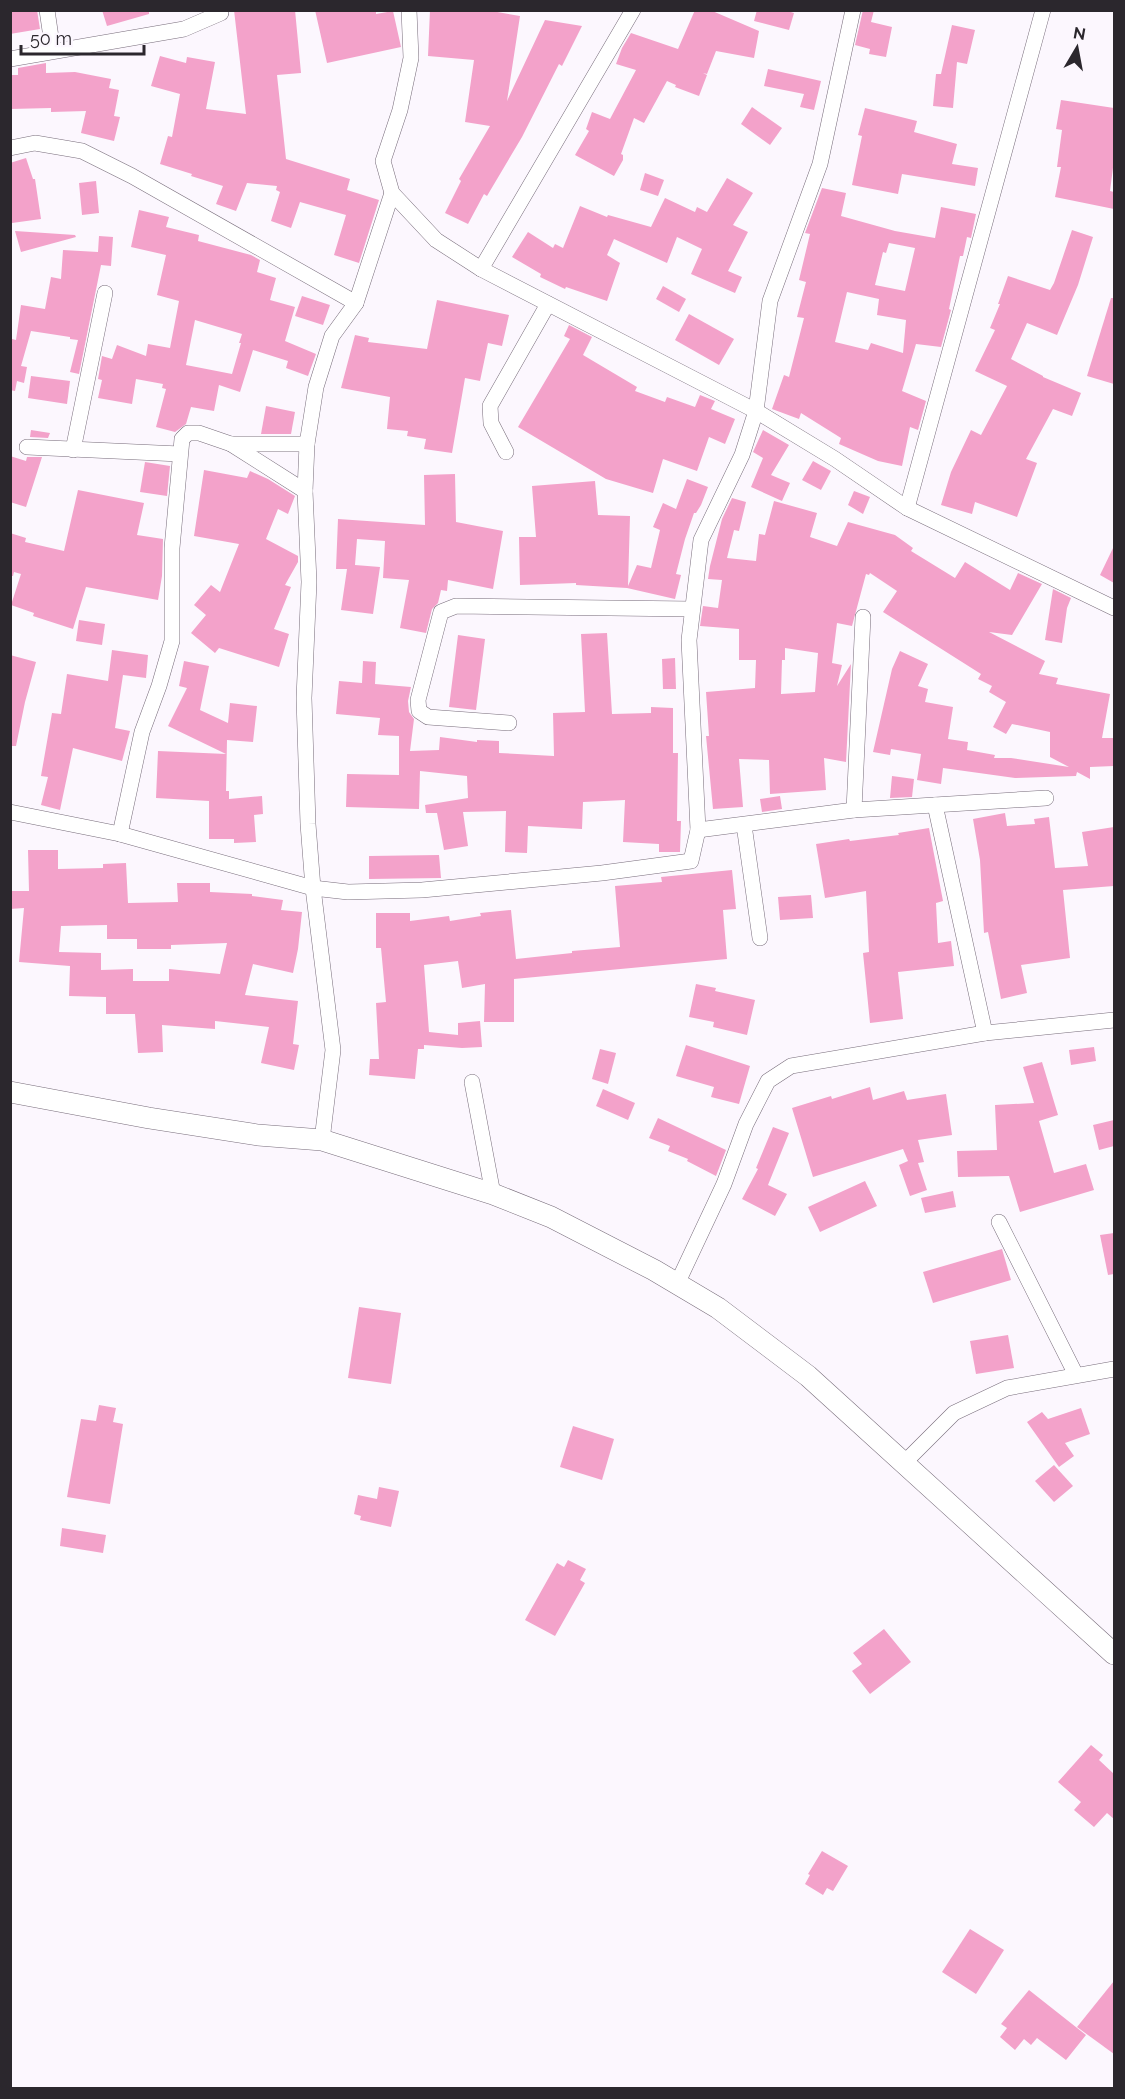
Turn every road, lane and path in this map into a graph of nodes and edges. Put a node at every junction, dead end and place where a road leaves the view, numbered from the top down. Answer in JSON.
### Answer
{"nodes":[{"id":1,"x":47,"y":10,"type":"edge"},
{"id":2,"x":220,"y":10,"type":"edge"},
{"id":3,"x":408,"y":10,"type":"edge"},
{"id":4,"x":633,"y":10,"type":"edge"},
{"id":5,"x":853,"y":10,"type":"edge"},
{"id":6,"x":1043,"y":10,"type":"edge"},
{"id":7,"x":54,"y":51,"type":"junction"},
{"id":8,"x":10,"y":58,"type":"edge"},
{"id":9,"x":10,"y":148,"type":"edge"},
{"id":10,"x":392,"y":193,"type":"junction"},
{"id":11,"x":481,"y":269,"type":"junction"},
{"id":12,"x":105,"y":293,"type":"dead end"},
{"id":13,"x":356,"y":303,"type":"junction"},
{"id":14,"x":548,"y":304,"type":"junction"},
{"id":15,"x":756,"y":411,"type":"junction"},
{"id":16,"x":231,"y":444,"type":"junction"},
{"id":17,"x":307,"y":444,"type":"junction"},
{"id":18,"x":27,"y":447,"type":"dead end"},
{"id":19,"x":74,"y":450,"type":"junction"},
{"id":20,"x":506,"y":452,"type":"dead end"},
{"id":21,"x":180,"y":453,"type":"junction"},
{"id":22,"x":305,"y":491,"type":"junction"},
{"id":23,"x":907,"y":508,"type":"junction"},
{"id":24,"x":1114,"y":608,"type":"edge"},
{"id":25,"x":692,"y":609,"type":"junction"},
{"id":26,"x":863,"y":617,"type":"dead end"},
{"id":27,"x":509,"y":723,"type":"dead end"},
{"id":28,"x":1046,"y":798,"type":"dead end"},
{"id":29,"x":935,"y":805,"type":"junction"},
{"id":30,"x":855,"y":810,"type":"junction"},
{"id":31,"x":10,"y":812,"type":"edge"},
{"id":32,"x":744,"y":825,"type":"junction"},
{"id":33,"x":698,"y":830,"type":"junction"},
{"id":34,"x":120,"y":834,"type":"junction"},
{"id":35,"x":313,"y":888,"type":"junction"},
{"id":36,"x":760,"y":938,"type":"dead end"},
{"id":37,"x":1114,"y":1020,"type":"edge"},
{"id":38,"x":986,"y":1033,"type":"junction"},
{"id":39,"x":472,"y":1082,"type":"dead end"},
{"id":40,"x":10,"y":1092,"type":"edge"},
{"id":41,"x":322,"y":1140,"type":"junction"},
{"id":42,"x":493,"y":1194,"type":"junction"},
{"id":43,"x":999,"y":1222,"type":"dead end"},
{"id":44,"x":677,"y":1284,"type":"junction"},
{"id":45,"x":1114,"y":1369,"type":"edge"},
{"id":46,"x":1076,"y":1375,"type":"junction"},
{"id":47,"x":903,"y":1464,"type":"junction"},
{"id":48,"x":1114,"y":1654,"type":"edge"}],
"edges":[{"from":1,"to":7,"type":"street"},
{"from":2,"to":7,"type":"street"},
{"from":3,"to":10,"type":"street"},
{"from":4,"to":11,"type":"street"},
{"from":5,"to":15,"type":"street"},
{"from":6,"to":23,"type":"street"},
{"from":7,"to":8,"type":"street"},
{"from":9,"to":13,"type":"street"},
{"from":10,"to":11,"type":"street"},
{"from":10,"to":13,"type":"street"},
{"from":11,"to":14,"type":"street"},
{"from":12,"to":19,"type":"street"},
{"from":13,"to":17,"type":"street"},
{"from":14,"to":15,"type":"street"},
{"from":14,"to":20,"type":"street"},
{"from":15,"to":23,"type":"street"},
{"from":15,"to":25,"type":"street"},
{"from":16,"to":17,"type":"street"},
{"from":16,"to":21,"type":"street"},
{"from":16,"to":22,"type":"street"},
{"from":17,"to":22,"type":"street"},
{"from":18,"to":19,"type":"street"},
{"from":19,"to":21,"type":"street"},
{"from":21,"to":34,"type":"street"},
{"from":22,"to":35,"type":"street"},
{"from":23,"to":24,"type":"street"},
{"from":25,"to":27,"type":"street"},
{"from":25,"to":33,"type":"street"},
{"from":26,"to":30,"type":"street"},
{"from":28,"to":29,"type":"street"},
{"from":29,"to":30,"type":"street"},
{"from":29,"to":38,"type":"street"},
{"from":30,"to":32,"type":"street"},
{"from":31,"to":34,"type":"street"},
{"from":32,"to":33,"type":"street"},
{"from":32,"to":36,"type":"street"},
{"from":33,"to":35,"type":"street"},
{"from":34,"to":35,"type":"street"},
{"from":35,"to":41,"type":"street"},
{"from":37,"to":38,"type":"street"},
{"from":38,"to":44,"type":"street"},
{"from":39,"to":42,"type":"street"},
{"from":40,"to":41,"type":"street"},
{"from":41,"to":42,"type":"street"},
{"from":42,"to":44,"type":"street"},
{"from":43,"to":46,"type":"street"},
{"from":44,"to":47,"type":"street"},
{"from":45,"to":46,"type":"street"},
{"from":46,"to":47,"type":"street"},
{"from":47,"to":48,"type":"street"}]}
